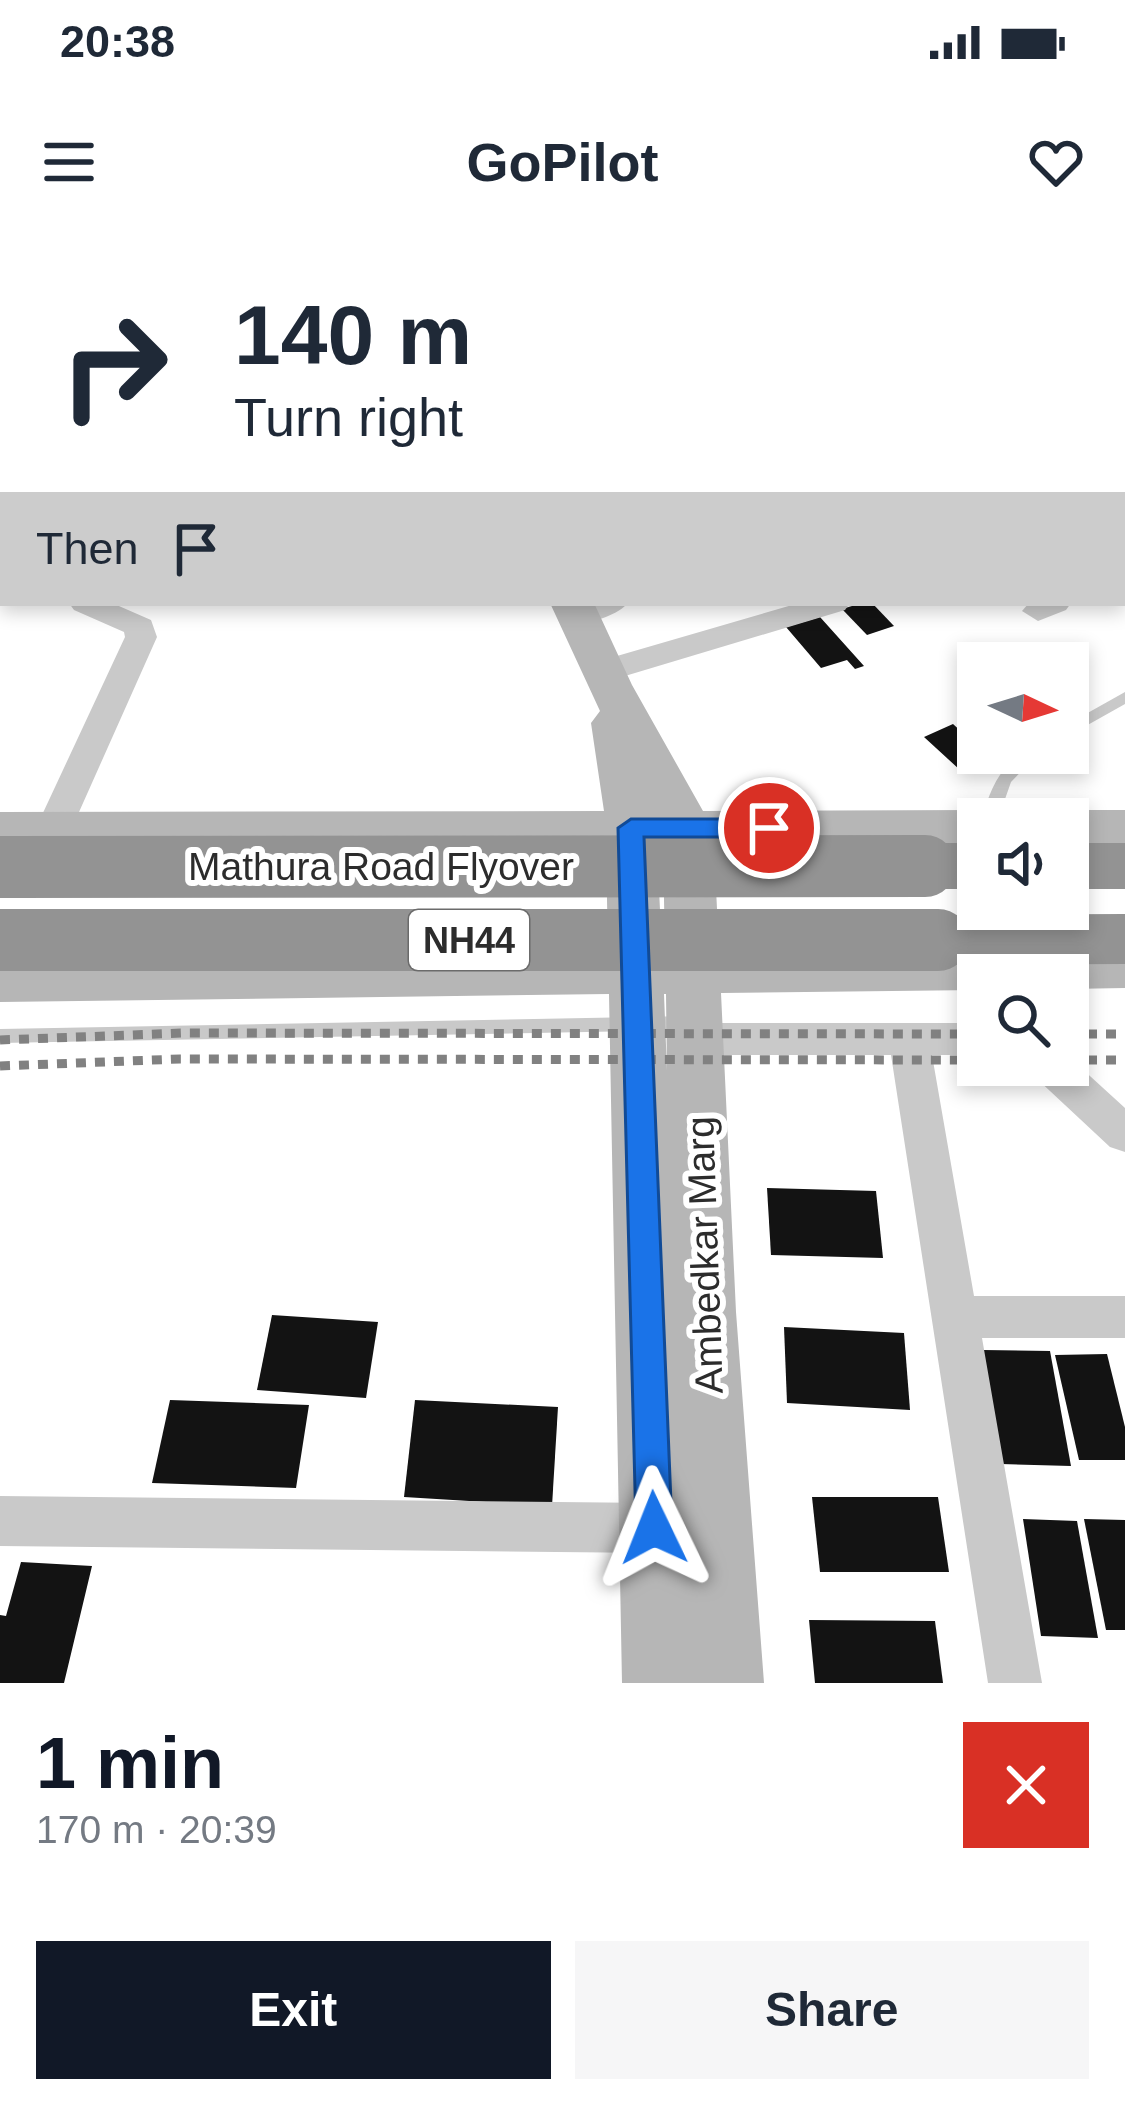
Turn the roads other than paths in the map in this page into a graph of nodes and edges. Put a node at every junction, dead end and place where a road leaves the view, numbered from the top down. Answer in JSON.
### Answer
{"nodes":[{"id":1,"x":92,"y":606,"type":"edge"},
{"id":2,"x":587,"y":606,"type":"edge"},
{"id":3,"x":825,"y":606,"type":"edge"},
{"id":4,"x":607,"y":678,"type":"junction"},
{"id":5,"x":1125,"y":697,"type":"edge"},
{"id":6,"x":1089,"y":718,"type":"edge"},
{"id":7,"x":659,"y":828,"type":"junction"},
{"id":8,"x":890,"y":828,"type":"junction"},
{"id":9,"x":957,"y":828,"type":"edge"},
{"id":10,"x":1089,"y":828,"type":"edge"},
{"id":11,"x":1125,"y":828,"type":"edge"},
{"id":12,"x":0,"y":830,"type":"edge"},
{"id":13,"x":53,"y":830,"type":"junction"},
{"id":14,"x":286,"y":830,"type":"junction"},
{"id":15,"x":957,"y":866,"type":"edge"},
{"id":16,"x":1089,"y":866,"type":"edge"},
{"id":17,"x":1125,"y":866,"type":"edge"},
{"id":18,"x":0,"y":867,"type":"edge"},
{"id":19,"x":1125,"y":939,"type":"edge"},
{"id":20,"x":0,"y":940,"type":"edge"},
{"id":21,"x":913,"y":969,"type":"junction"},
{"id":22,"x":1125,"y":969,"type":"edge"},
{"id":23,"x":260,"y":977,"type":"junction"},
{"id":24,"x":1089,"y":977,"type":"edge"},
{"id":25,"x":0,"y":981,"type":"edge"},
{"id":26,"x":957,"y":984,"type":"edge"},
{"id":27,"x":634,"y":999,"type":"junction"},
{"id":28,"x":695,"y":1004,"type":"junction"},
{"id":29,"x":0,"y":1036,"type":"edge"},
{"id":30,"x":908,"y":1039,"type":"junction"},
{"id":31,"x":957,"y":1039,"type":"edge"},
{"id":32,"x":1073,"y":1086,"type":"edge"},
{"id":33,"x":1125,"y":1134,"type":"edge"},
{"id":34,"x":953,"y":1317,"type":"junction"},
{"id":35,"x":1125,"y":1318,"type":"edge"},
{"id":36,"x":0,"y":1521,"type":"edge"},
{"id":37,"x":654,"y":1528,"type":"junction"},
{"id":38,"x":658,"y":1683,"type":"edge"},
{"id":39,"x":728,"y":1683,"type":"edge"},
{"id":40,"x":1015,"y":1683,"type":"edge"}],
"edges":[{"from":1,"to":13,"type":"street"},
{"from":2,"to":4,"type":"main road"},
{"from":3,"to":4,"type":"street"},
{"from":4,"to":7,"type":"main road"},
{"from":5,"to":6,"type":"lane"},
{"from":7,"to":8,"type":"main road"},
{"from":7,"to":14,"type":"main road"},
{"from":7,"to":27,"type":"main road","name":"Ambedkar Marg"},
{"from":7,"to":28,"type":"main road","name":"Ambedkar Marg"},
{"from":8,"to":9,"type":"main road"},
{"from":8,"to":21,"type":"main road"},
{"from":10,"to":11,"type":"main road"},
{"from":12,"to":13,"type":"main road"},
{"from":13,"to":14,"type":"main road"},
{"from":14,"to":23,"type":"main road"},
{"from":15,"to":18,"type":"highway","name":"Mathura Road Flyover","number":"NH44","bridge":true},
{"from":16,"to":17,"type":"highway"},
{"from":19,"to":20,"type":"highway","name":"Mathura Road Flyover","number":"NH44","bridge":true},
{"from":21,"to":22,"type":"main road"},
{"from":21,"to":28,"type":"main road"},
{"from":22,"to":24,"type":"main road"},
{"from":23,"to":25,"type":"main road"},
{"from":23,"to":27,"type":"main road"},
{"from":26,"to":28,"type":"main road"},
{"from":27,"to":28,"type":"main road"},
{"from":27,"to":29,"type":"lane"},
{"from":27,"to":37,"type":"main road","name":"Ambedkar Marg"},
{"from":28,"to":30,"type":"street"},
{"from":28,"to":39,"type":"main road","name":"Ambedkar Marg"},
{"from":30,"to":31,"type":"street"},
{"from":30,"to":34,"type":"street"},
{"from":32,"to":33,"type":"street"},
{"from":34,"to":35,"type":"street"},
{"from":34,"to":40,"type":"street"},
{"from":36,"to":37,"type":"street"},
{"from":37,"to":38,"type":"main road","name":"Ambedkar Marg"}]}
